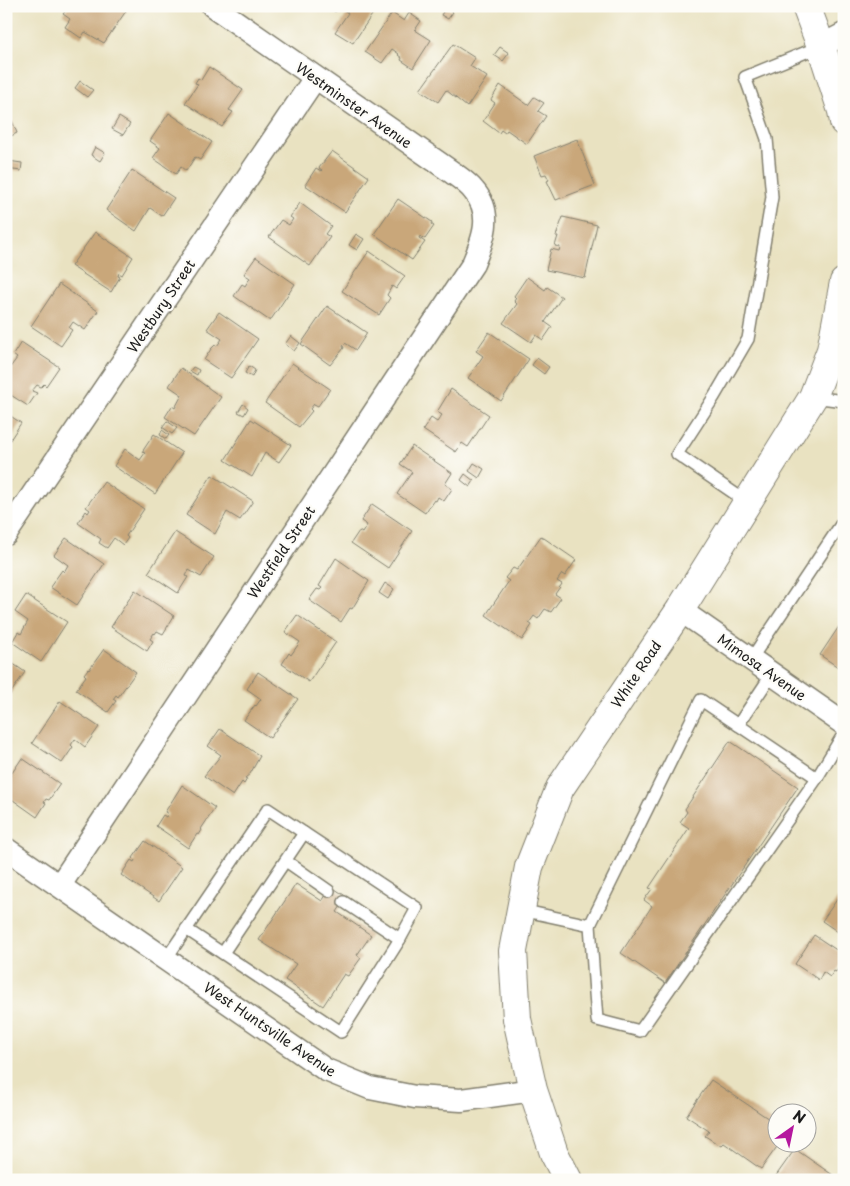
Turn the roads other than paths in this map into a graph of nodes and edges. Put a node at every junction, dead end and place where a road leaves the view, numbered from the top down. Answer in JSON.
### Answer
{"nodes":[{"id":1,"x":213,"y":6,"type":"edge"},
{"id":2,"x":806,"y":6,"type":"edge"},
{"id":3,"x":833,"y":40,"type":"edge"},
{"id":4,"x":315,"y":78,"type":"junction"},
{"id":5,"x":844,"y":122,"type":"edge"},
{"id":6,"x":486,"y":212,"type":"joint"},
{"id":7,"x":844,"y":282,"type":"edge"},
{"id":8,"x":813,"y":397,"type":"junction"},
{"id":9,"x":844,"y":401,"type":"edge"},
{"id":10,"x":747,"y":502,"type":"junction"},
{"id":11,"x":844,"y":520,"type":"edge"},
{"id":12,"x":6,"y":534,"type":"edge"},
{"id":13,"x":680,"y":610,"type":"junction"},
{"id":14,"x":751,"y":659,"type":"junction"},
{"id":15,"x":772,"y":674,"type":"junction"},
{"id":16,"x":842,"y":721,"type":"edge"},
{"id":17,"x":738,"y":725,"type":"junction"},
{"id":18,"x":817,"y":778,"type":"junction"},
{"id":19,"x":304,"y":833,"type":"junction"},
{"id":20,"x":6,"y":849,"type":"edge"},
{"id":21,"x":286,"y":861,"type":"junction"},
{"id":22,"x":60,"y":885,"type":"junction"},
{"id":23,"x":329,"y":891,"type":"dead end"},
{"id":24,"x":344,"y":902,"type":"dead end"},
{"id":25,"x":521,"y":910,"type":"junction"},
{"id":26,"x":590,"y":925,"type":"junction"},
{"id":27,"x":186,"y":929,"type":"junction"},
{"id":28,"x":400,"y":939,"type":"junction"},
{"id":29,"x":223,"y":953,"type":"junction"},
{"id":30,"x":166,"y":959,"type":"junction"},
{"id":31,"x":533,"y":1090,"type":"junction"},
{"id":32,"x":568,"y":1180,"type":"edge"}],
"edges":[{"from":1,"to":4,"type":"street","name":"Westminster Avenue"},
{"from":2,"to":3,"type":"main road"},
{"from":3,"to":5,"type":"main road"},
{"from":3,"to":10,"type":"lane"},
{"from":4,"to":6,"type":"street","name":"Westminster Avenue"},
{"from":4,"to":12,"type":"street","name":"Westbury Street"},
{"from":6,"to":22,"type":"street","name":"Westfield Street"},
{"from":7,"to":8,"type":"main road","name":"White Road"},
{"from":8,"to":9,"type":"lane"},
{"from":8,"to":10,"type":"main road","name":"White Road"},
{"from":10,"to":13,"type":"main road","name":"White Road"},
{"from":11,"to":14,"type":"lane"},
{"from":13,"to":14,"type":"street","name":"Mimosa Avenue"},
{"from":13,"to":25,"type":"main road","name":"White Road"},
{"from":14,"to":15,"type":"street","name":"Mimosa Avenue"},
{"from":15,"to":16,"type":"street","name":"Mimosa Avenue"},
{"from":15,"to":17,"type":"lane"},
{"from":16,"to":18,"type":"lane"},
{"from":17,"to":18,"type":"lane"},
{"from":17,"to":26,"type":"lane"},
{"from":18,"to":26,"type":"lane"},
{"from":19,"to":21,"type":"lane"},
{"from":19,"to":27,"type":"lane"},
{"from":19,"to":28,"type":"lane"},
{"from":20,"to":22,"type":"street","name":"West Huntsville Avenue"},
{"from":21,"to":23,"type":"lane"},
{"from":21,"to":29,"type":"lane"},
{"from":22,"to":30,"type":"street","name":"West Huntsville Avenue"},
{"from":24,"to":28,"type":"lane"},
{"from":25,"to":26,"type":"lane"},
{"from":25,"to":31,"type":"main road","name":"White Road"},
{"from":27,"to":29,"type":"lane"},
{"from":27,"to":30,"type":"lane"},
{"from":28,"to":29,"type":"lane"},
{"from":30,"to":31,"type":"street","name":"West Huntsville Avenue"},
{"from":31,"to":32,"type":"main road"}]}
